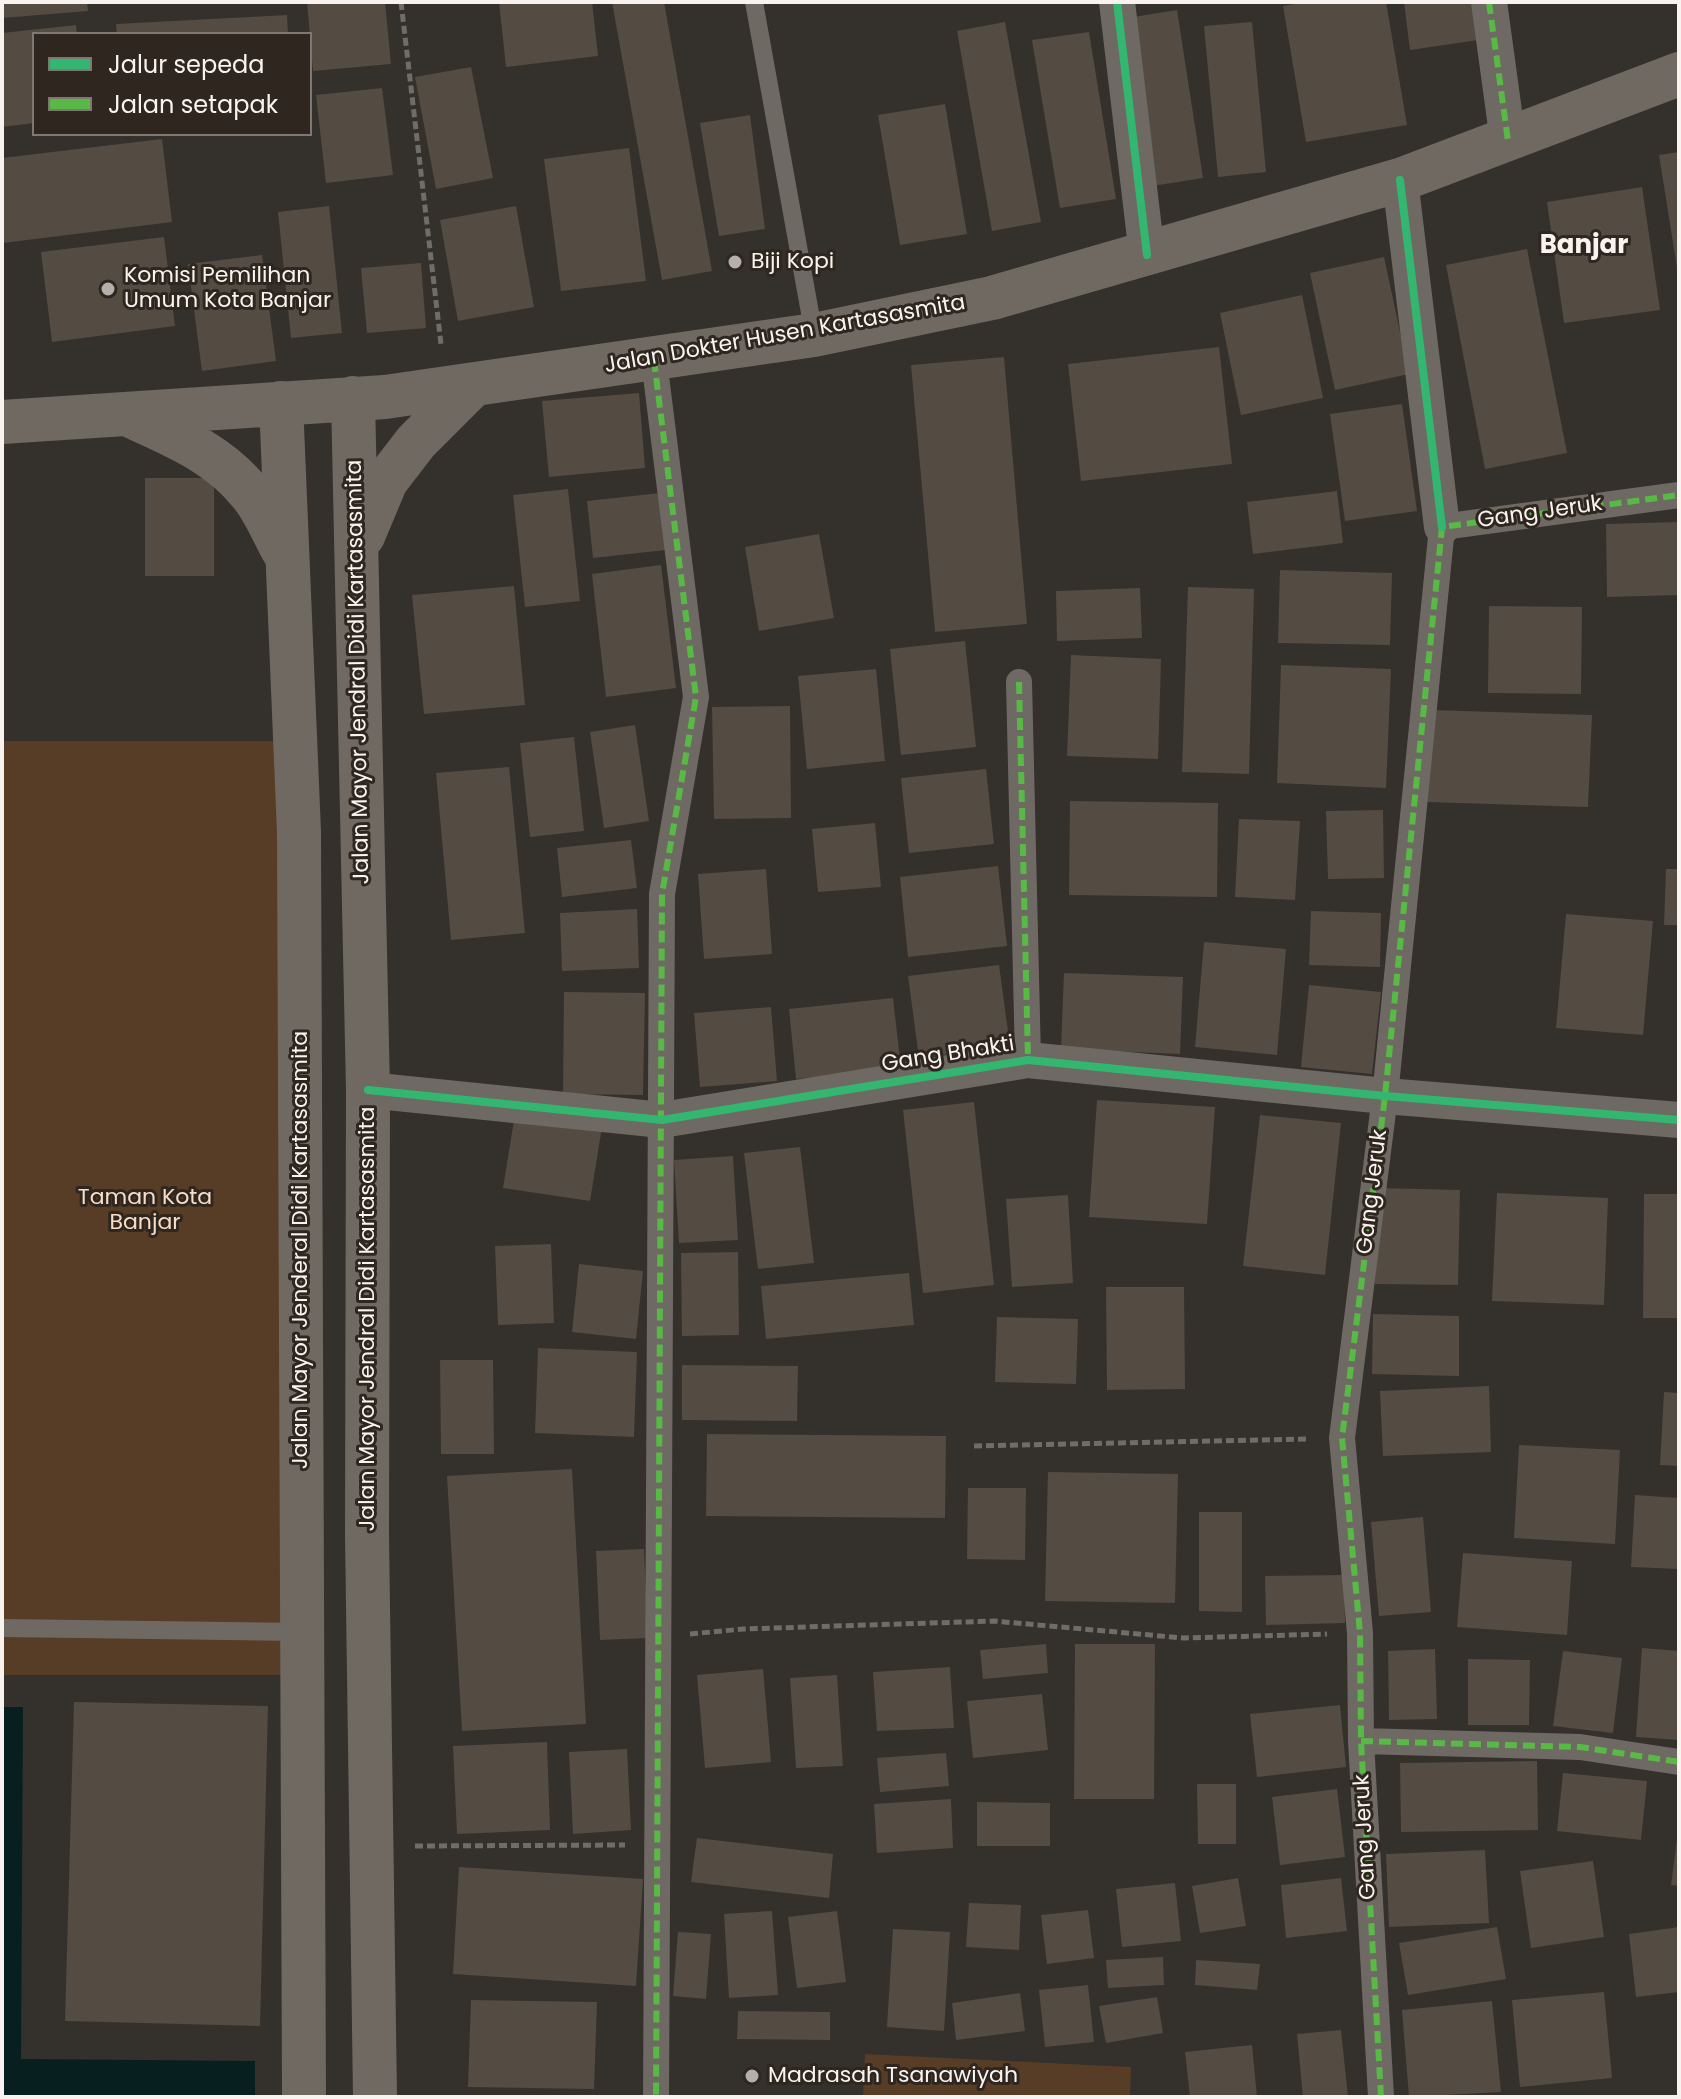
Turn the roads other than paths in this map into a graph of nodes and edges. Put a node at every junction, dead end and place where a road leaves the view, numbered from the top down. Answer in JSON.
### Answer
{"nodes":[{"id":1,"x":754,"y":2,"type":"edge"},
{"id":2,"x":1117,"y":2,"type":"edge"},
{"id":3,"x":1489,"y":2,"type":"edge"},
{"id":4,"x":1679,"y":74,"type":"edge"},
{"id":5,"x":1508,"y":141,"type":"junction"},
{"id":6,"x":1400,"y":180,"type":"junction"},
{"id":7,"x":1147,"y":255,"type":"junction"},
{"id":8,"x":814,"y":335,"type":"junction"},
{"id":9,"x":654,"y":360,"type":"junction"},
{"id":10,"x":460,"y":387,"type":"junction"},
{"id":11,"x":353,"y":398,"type":"junction"},
{"id":12,"x":281,"y":403,"type":"junction"},
{"id":13,"x":126,"y":413,"type":"junction"},
{"id":14,"x":2,"y":422,"type":"edge"},
{"id":15,"x":1679,"y":495,"type":"edge"},
{"id":16,"x":1442,"y":527,"type":"junction"},
{"id":17,"x":285,"y":554,"type":"junction"},
{"id":18,"x":355,"y":555,"type":"junction"},
{"id":19,"x":1019,"y":682,"type":"dead end"},
{"id":20,"x":1028,"y":1060,"type":"junction"},
{"id":21,"x":368,"y":1090,"type":"junction"},
{"id":22,"x":1385,"y":1096,"type":"junction"},
{"id":23,"x":662,"y":1120,"type":"junction"},
{"id":24,"x":1679,"y":1120,"type":"edge"},
{"id":25,"x":303,"y":1533,"type":"junction"},
{"id":26,"x":367,"y":1535,"type":"junction"},
{"id":27,"x":2,"y":1628,"type":"edge"},
{"id":28,"x":301,"y":1632,"type":"junction"},
{"id":29,"x":1361,"y":1741,"type":"junction"},
{"id":30,"x":1679,"y":1762,"type":"edge"},
{"id":31,"x":304,"y":2097,"type":"edge"},
{"id":32,"x":375,"y":2097,"type":"edge"},
{"id":33,"x":656,"y":2097,"type":"edge"},
{"id":34,"x":1381,"y":2097,"type":"edge"}],
"edges":[{"from":1,"to":8,"type":"lane"},
{"from":2,"to":7,"type":"street"},
{"from":3,"to":5,"type":"street"},
{"from":4,"to":5,"type":"main road","name":"Jalan Dokter Husen Kartasasmita"},
{"from":5,"to":6,"type":"main road","name":"Jalan Dokter Husen Kartasasmita"},
{"from":6,"to":7,"type":"main road","name":"Jalan Dokter Husen Kartasasmita"},
{"from":6,"to":16,"type":"street"},
{"from":7,"to":8,"type":"main road","name":"Jalan Dokter Husen Kartasasmita"},
{"from":8,"to":9,"type":"main road","name":"Jalan Dokter Husen Kartasasmita"},
{"from":9,"to":10,"type":"main road","name":"Jalan Dokter Husen Kartasasmita"},
{"from":9,"to":23,"type":"street"},
{"from":10,"to":11,"type":"main road","name":"Jalan Dokter Husen Kartasasmita"},
{"from":10,"to":18,"type":"main road"},
{"from":11,"to":12,"type":"main road","name":"Jalan Dokter Husen Kartasasmita"},
{"from":11,"to":18,"type":"main road","name":"Jalan Mayor Jendral Didi Kartasasmita"},
{"from":12,"to":13,"type":"main road","name":"Jalan Dokter Husen Kartasasmita"},
{"from":12,"to":17,"type":"main road","name":"Jalan Mayor Jenderal Didi Kartasasmita"},
{"from":13,"to":14,"type":"main road","name":"Jalan Dokter Husen Kartasasmita"},
{"from":13,"to":17,"type":"main road"},
{"from":15,"to":16,"type":"street","name":"Gang Jeruk"},
{"from":16,"to":22,"type":"street","name":"Gang Jeruk"},
{"from":17,"to":25,"type":"main road","name":"Jalan Mayor Jenderal Didi Kartasasmita"},
{"from":18,"to":21,"type":"main road","name":"Jalan Mayor Jendral Didi Kartasasmita"},
{"from":19,"to":20,"type":"street"},
{"from":20,"to":22,"type":"street","name":"Gang Bhakti"},
{"from":20,"to":23,"type":"street","name":"Gang Bhakti"},
{"from":21,"to":23,"type":"street","name":"Gang Bhakti"},
{"from":21,"to":26,"type":"main road","name":"Jalan Mayor Jendral Didi Kartasasmita"},
{"from":22,"to":24,"type":"street","name":"Gang Bhakti"},
{"from":22,"to":29,"type":"street","name":"Gang Jeruk"},
{"from":23,"to":33,"type":"street"},
{"from":25,"to":26,"type":"main road"},
{"from":25,"to":28,"type":"main road","name":"Jalan Mayor Jenderal Didi Kartasasmita"},
{"from":26,"to":32,"type":"main road","name":"Jalan Mayor Jendral Didi Kartasasmita"},
{"from":27,"to":28,"type":"lane"},
{"from":28,"to":31,"type":"main road","name":"Jalan Mayor Jenderal Didi Kartasasmita"},
{"from":29,"to":30,"type":"street"},
{"from":29,"to":34,"type":"street","name":"Gang Jeruk"}]}
